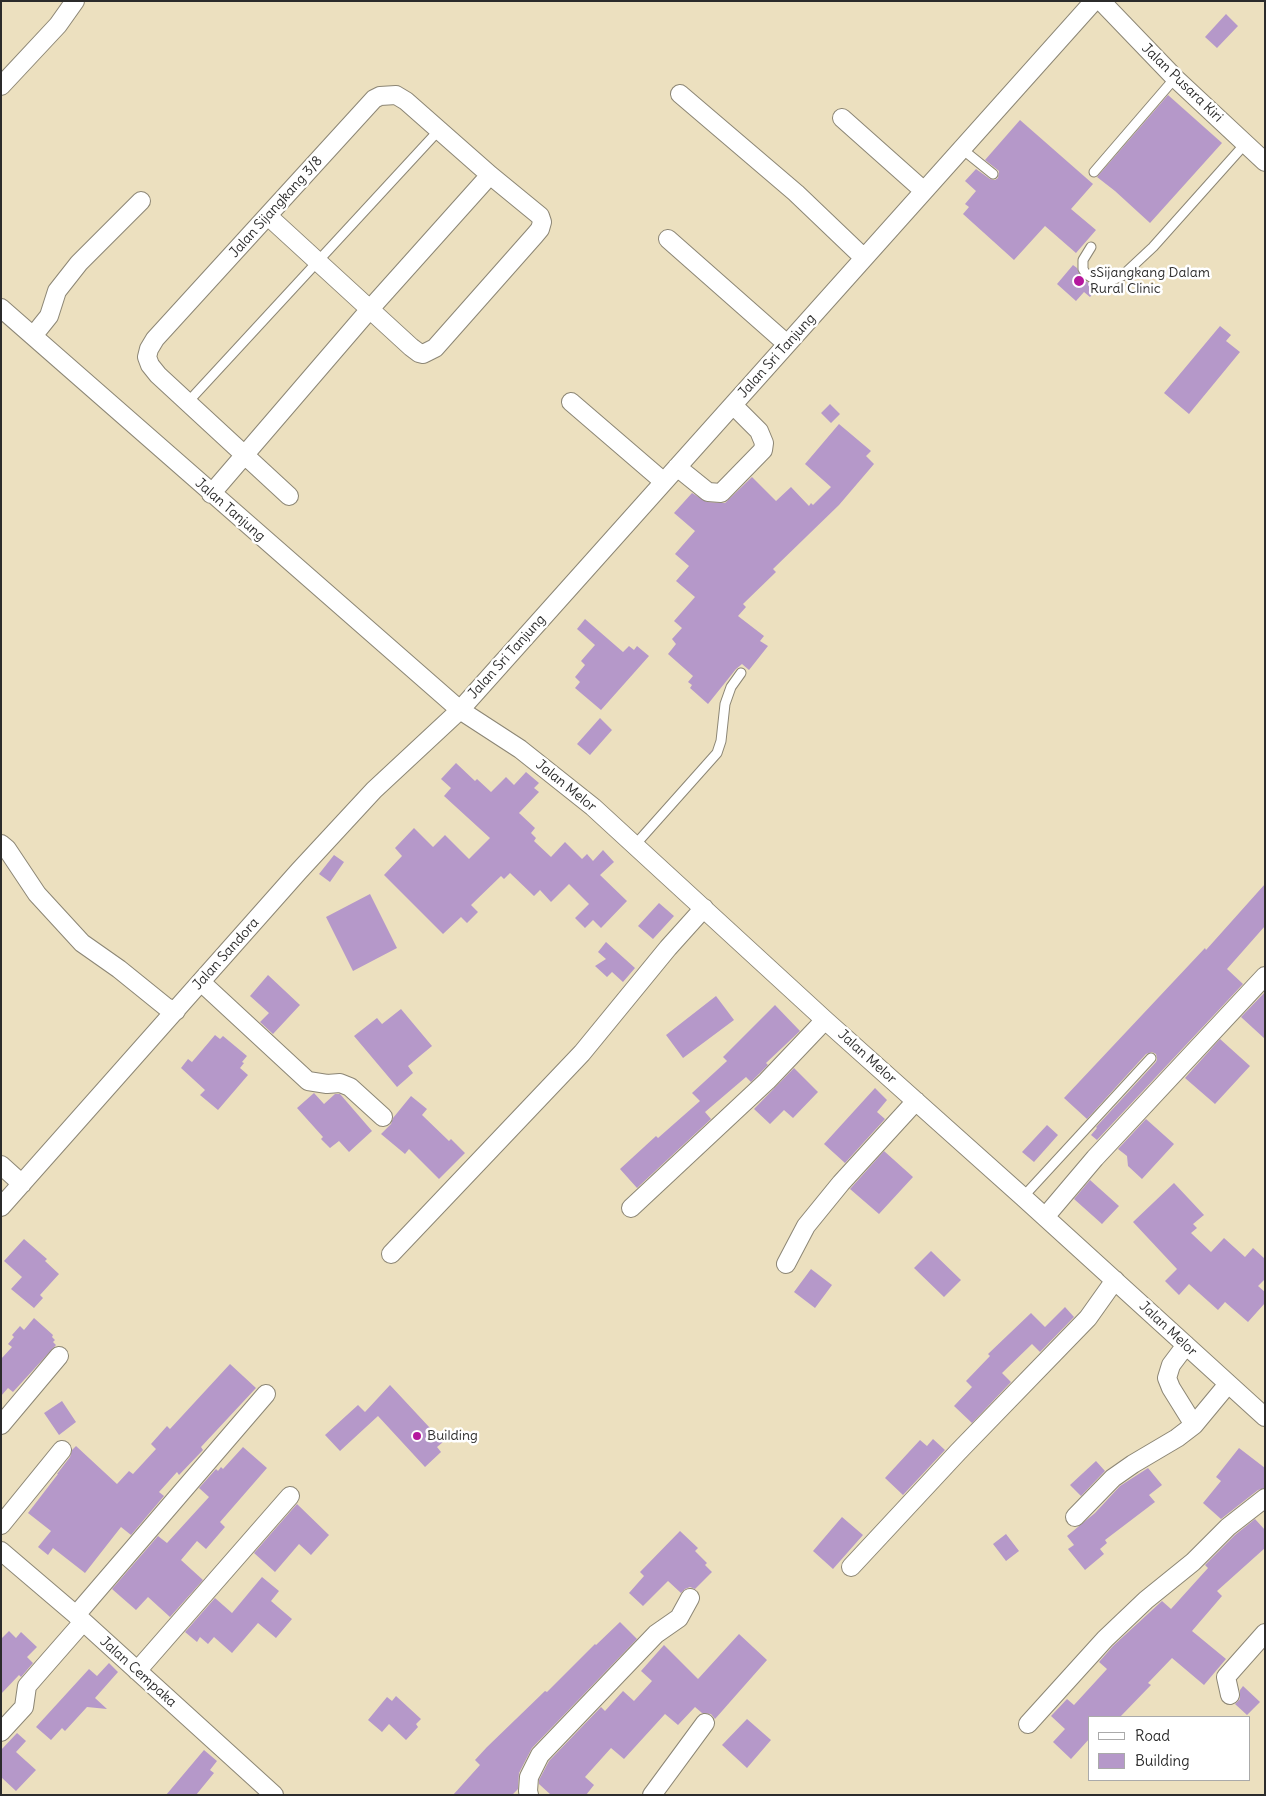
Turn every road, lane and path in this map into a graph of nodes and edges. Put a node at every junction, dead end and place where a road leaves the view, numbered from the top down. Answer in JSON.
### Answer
{"nodes":[{"id":1,"x":76,"y":1,"type":"edge"},
{"id":2,"x":1094,"y":1,"type":"edge"},
{"id":3,"x":1101,"y":1,"type":"edge"},
{"id":4,"x":1175,"y":78,"type":"junction"},
{"id":5,"x":1,"y":86,"type":"edge"},
{"id":6,"x":680,"y":94,"type":"dead end"},
{"id":7,"x":842,"y":118,"type":"dead end"},
{"id":8,"x":440,"y":129,"type":"junction"},
{"id":9,"x":1245,"y":144,"type":"junction"},
{"id":10,"x":962,"y":149,"type":"junction"},
{"id":11,"x":1265,"y":162,"type":"edge"},
{"id":12,"x":1094,"y":172,"type":"dead end"},
{"id":13,"x":993,"y":174,"type":"dead end"},
{"id":14,"x":490,"y":175,"type":"junction"},
{"id":15,"x":924,"y":191,"type":"junction"},
{"id":16,"x":141,"y":201,"type":"dead end"},
{"id":17,"x":268,"y":216,"type":"junction"},
{"id":18,"x":668,"y":239,"type":"dead end"},
{"id":19,"x":1091,"y":247,"type":"dead end"},
{"id":20,"x":864,"y":258,"type":"junction"},
{"id":21,"x":317,"y":260,"type":"junction"},
{"id":22,"x":1,"y":308,"type":"edge"},
{"id":23,"x":370,"y":309,"type":"junction"},
{"id":24,"x":33,"y":336,"type":"junction"},
{"id":25,"x":787,"y":344,"type":"junction"},
{"id":26,"x":572,"y":402,"type":"dead end"},
{"id":27,"x":187,"y":403,"type":"junction"},
{"id":28,"x":733,"y":405,"type":"junction"},
{"id":29,"x":240,"y":460,"type":"junction"},
{"id":30,"x":677,"y":467,"type":"junction"},
{"id":31,"x":654,"y":473,"type":"junction"},
{"id":32,"x":214,"y":490,"type":"junction"},
{"id":33,"x":289,"y":496,"type":"dead end"},
{"id":34,"x":741,"y":673,"type":"dead end"},
{"id":35,"x":460,"y":710,"type":"junction"},
{"id":36,"x":1,"y":844,"type":"edge"},
{"id":37,"x":635,"y":845,"type":"junction"},
{"id":38,"x":704,"y":908,"type":"junction"},
{"id":39,"x":1265,"y":976,"type":"edge"},
{"id":40,"x":201,"y":982,"type":"junction"},
{"id":41,"x":171,"y":1009,"type":"junction"},
{"id":42,"x":825,"y":1020,"type":"junction"},
{"id":43,"x":1151,"y":1058,"type":"dead end"},
{"id":44,"x":916,"y":1101,"type":"junction"},
{"id":45,"x":383,"y":1117,"type":"dead end"},
{"id":46,"x":1,"y":1165,"type":"edge"},
{"id":47,"x":18,"y":1181,"type":"junction"},
{"id":48,"x":1023,"y":1197,"type":"junction"},
{"id":49,"x":1,"y":1207,"type":"edge"},
{"id":50,"x":631,"y":1208,"type":"dead end"},
{"id":51,"x":1045,"y":1217,"type":"junction"},
{"id":52,"x":391,"y":1254,"type":"dead end"},
{"id":53,"x":786,"y":1264,"type":"dead end"},
{"id":54,"x":1115,"y":1280,"type":"junction"},
{"id":55,"x":1186,"y":1345,"type":"junction"},
{"id":56,"x":59,"y":1356,"type":"dead end"},
{"id":57,"x":1228,"y":1384,"type":"junction"},
{"id":58,"x":266,"y":1394,"type":"dead end"},
{"id":59,"x":1265,"y":1417,"type":"edge"},
{"id":60,"x":1,"y":1425,"type":"edge"},
{"id":61,"x":1194,"y":1425,"type":"junction"},
{"id":62,"x":62,"y":1450,"type":"dead end"},
{"id":63,"x":290,"y":1496,"type":"dead end"},
{"id":64,"x":1265,"y":1498,"type":"edge"},
{"id":65,"x":1075,"y":1517,"type":"dead end"},
{"id":66,"x":1,"y":1525,"type":"edge"},
{"id":67,"x":1,"y":1550,"type":"edge"},
{"id":68,"x":851,"y":1567,"type":"dead end"},
{"id":69,"x":690,"y":1598,"type":"dead end"},
{"id":70,"x":79,"y":1619,"type":"junction"},
{"id":71,"x":1265,"y":1633,"type":"edge"},
{"id":72,"x":136,"y":1671,"type":"junction"},
{"id":73,"x":1230,"y":1695,"type":"dead end"},
{"id":74,"x":705,"y":1723,"type":"dead end"},
{"id":75,"x":1028,"y":1724,"type":"dead end"},
{"id":76,"x":1,"y":1732,"type":"edge"},
{"id":77,"x":264,"y":1792,"type":"edge"},
{"id":78,"x":529,"y":1795,"type":"edge"},
{"id":79,"x":652,"y":1795,"type":"edge"}],
"edges":[{"from":1,"to":5,"type":"street"},
{"from":2,"to":10,"type":"street","name":"Jalan Sri Tanjung"},
{"from":3,"to":4,"type":"street","name":"Jalan Pusara Kiri"},
{"from":4,"to":9,"type":"street","name":"Jalan Pusara Kiri"},
{"from":4,"to":12,"type":"lane"},
{"from":6,"to":20,"type":"street"},
{"from":7,"to":15,"type":"street"},
{"from":8,"to":14,"type":"street"},
{"from":8,"to":17,"type":"street","name":"Jalan Sijangkang 3/8"},
{"from":8,"to":21,"type":"lane"},
{"from":9,"to":11,"type":"street","name":"Jalan Pusara Kiri"},
{"from":9,"to":19,"type":"lane"},
{"from":10,"to":13,"type":"lane"},
{"from":10,"to":15,"type":"street","name":"Jalan Sri Tanjung"},
{"from":14,"to":23,"type":"street"},
{"from":14,"to":23,"type":"street"},
{"from":15,"to":20,"type":"street","name":"Jalan Sri Tanjung"},
{"from":16,"to":24,"type":"street"},
{"from":17,"to":21,"type":"street"},
{"from":17,"to":27,"type":"street","name":"Jalan Sijangkang 3/8"},
{"from":18,"to":25,"type":"street"},
{"from":20,"to":25,"type":"street","name":"Jalan Sri Tanjung"},
{"from":21,"to":23,"type":"street"},
{"from":21,"to":27,"type":"lane"},
{"from":22,"to":24,"type":"street","name":"Jalan Tanjung"},
{"from":23,"to":29,"type":"street"},
{"from":24,"to":32,"type":"street","name":"Jalan Tanjung"},
{"from":25,"to":28,"type":"street","name":"Jalan Sri Tanjung"},
{"from":26,"to":31,"type":"street"},
{"from":27,"to":29,"type":"street"},
{"from":28,"to":30,"type":"street","name":"Jalan Sri Tanjung"},
{"from":28,"to":30,"type":"street"},
{"from":29,"to":32,"type":"street"},
{"from":29,"to":33,"type":"street"},
{"from":30,"to":31,"type":"street","name":"Jalan Sri Tanjung"},
{"from":31,"to":35,"type":"street","name":"Jalan Sri Tanjung"},
{"from":32,"to":35,"type":"street","name":"Jalan Tanjung"},
{"from":34,"to":37,"type":"lane"},
{"from":35,"to":37,"type":"street","name":"Jalan Melor"},
{"from":35,"to":40,"type":"street","name":"Jalan Sandora"},
{"from":36,"to":41,"type":"street"},
{"from":37,"to":38,"type":"street","name":"Jalan Melor"},
{"from":38,"to":42,"type":"street","name":"Jalan Melor"},
{"from":38,"to":52,"type":"street"},
{"from":39,"to":51,"type":"street"},
{"from":40,"to":41,"type":"street","name":"Jalan Sandora"},
{"from":40,"to":45,"type":"street"},
{"from":41,"to":47,"type":"street","name":"Jalan Sandora"},
{"from":42,"to":44,"type":"street","name":"Jalan Melor"},
{"from":42,"to":50,"type":"street"},
{"from":43,"to":48,"type":"lane"},
{"from":44,"to":48,"type":"street","name":"Jalan Melor"},
{"from":44,"to":53,"type":"street"},
{"from":46,"to":47,"type":"street"},
{"from":47,"to":49,"type":"street","name":"Jalan Sandora"},
{"from":48,"to":51,"type":"street","name":"Jalan Melor"},
{"from":51,"to":54,"type":"street","name":"Jalan Melor"},
{"from":54,"to":55,"type":"street","name":"Jalan Melor"},
{"from":54,"to":68,"type":"street"},
{"from":55,"to":57,"type":"street","name":"Jalan Melor"},
{"from":55,"to":61,"type":"street"},
{"from":56,"to":60,"type":"street"},
{"from":57,"to":59,"type":"street","name":"Jalan Melor"},
{"from":57,"to":61,"type":"street"},
{"from":58,"to":70,"type":"street"},
{"from":61,"to":65,"type":"street"},
{"from":62,"to":66,"type":"street"},
{"from":63,"to":72,"type":"street"},
{"from":64,"to":75,"type":"street"},
{"from":67,"to":70,"type":"street","name":"Jalan Cempaka"},
{"from":69,"to":78,"type":"street"},
{"from":70,"to":72,"type":"street","name":"Jalan Cempaka"},
{"from":70,"to":76,"type":"street"},
{"from":71,"to":73,"type":"street"},
{"from":72,"to":77,"type":"street","name":"Jalan Cempaka"},
{"from":74,"to":79,"type":"street"}]}
